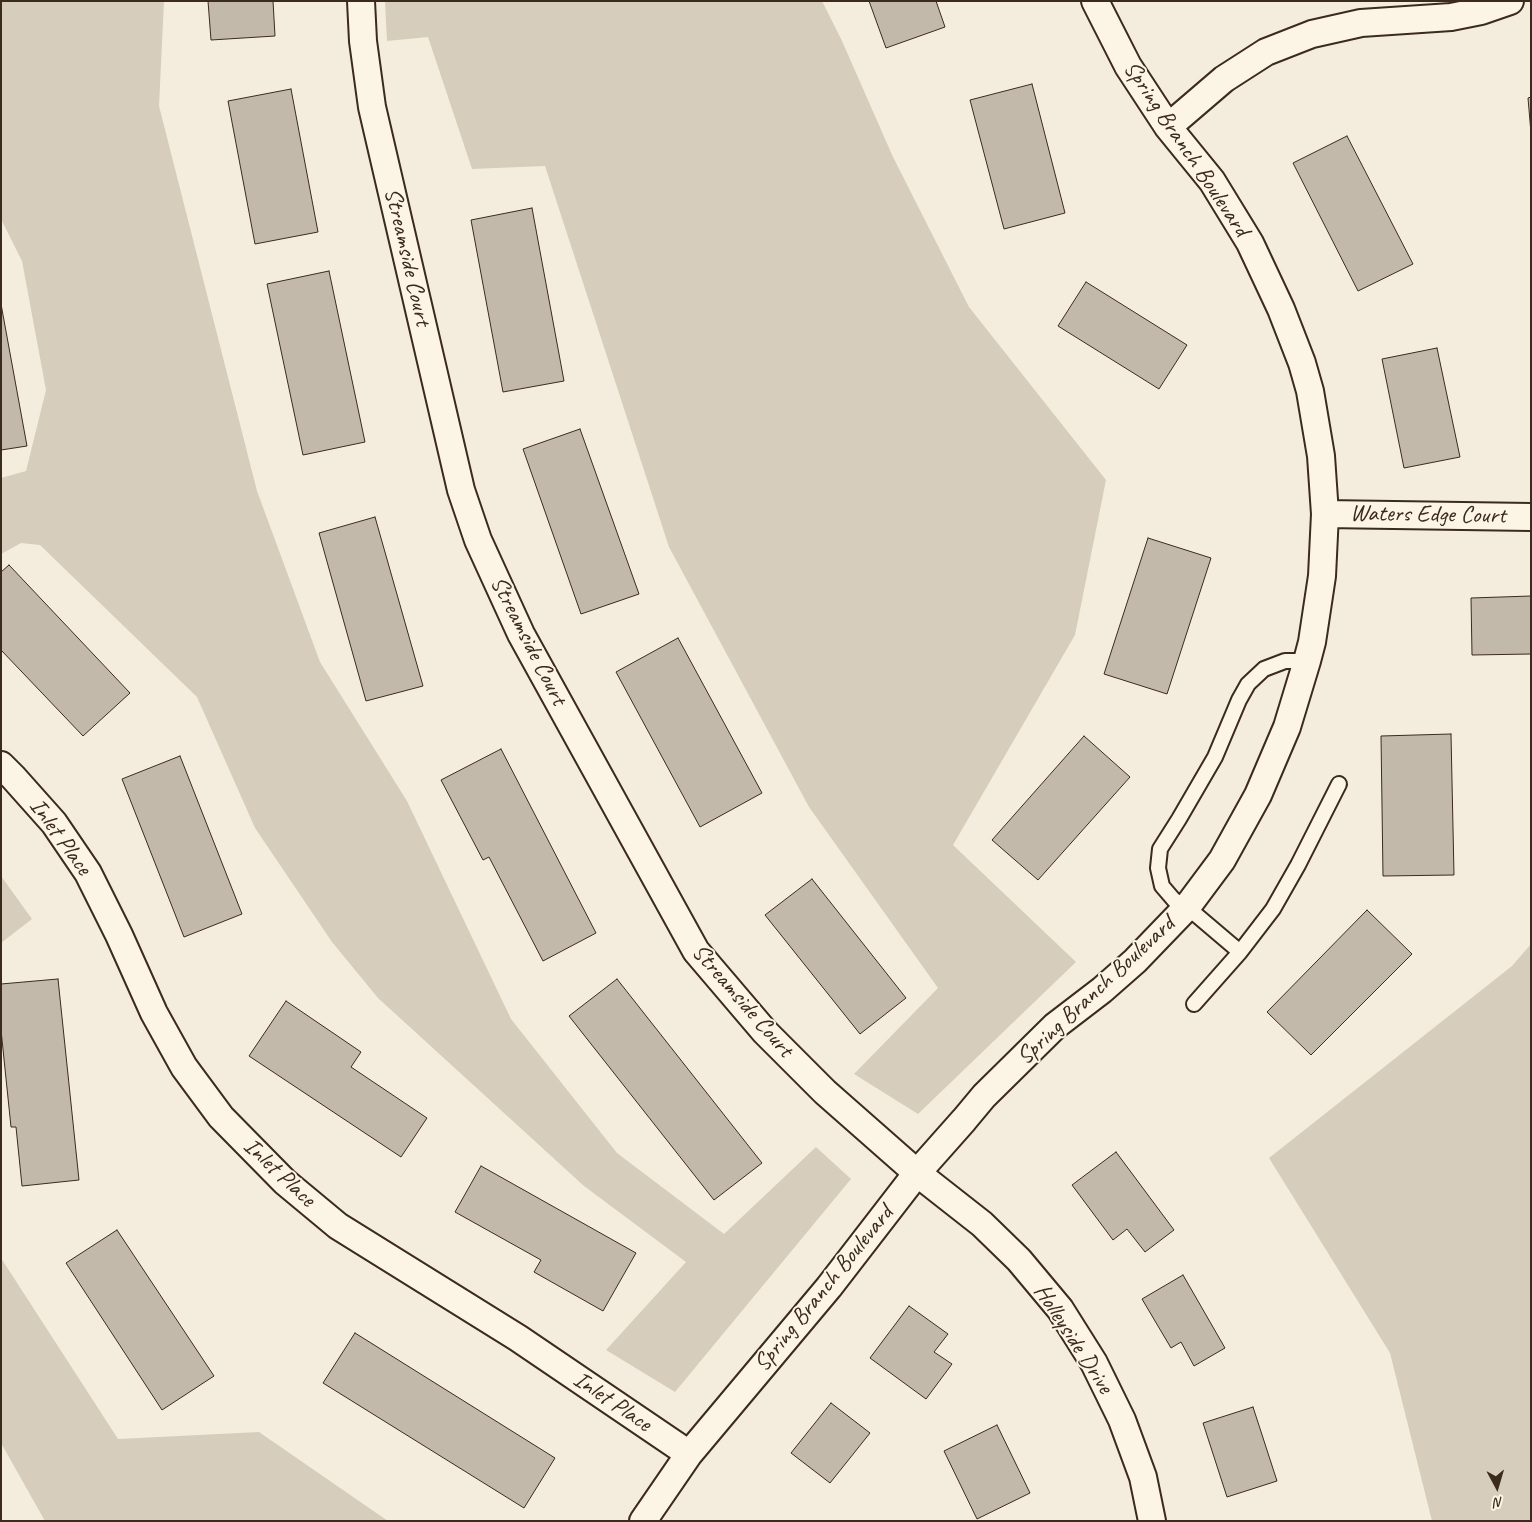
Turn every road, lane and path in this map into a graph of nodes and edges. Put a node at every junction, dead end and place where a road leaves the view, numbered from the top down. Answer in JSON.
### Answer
{"nodes":[{"id":1,"x":361,"y":1,"type":"edge"},
{"id":2,"x":1095,"y":1,"type":"edge"},
{"id":3,"x":1510,"y":1,"type":"edge"},
{"id":4,"x":1168,"y":127,"type":"junction"},
{"id":5,"x":1325,"y":514,"type":"junction"},
{"id":6,"x":1531,"y":517,"type":"edge"},
{"id":7,"x":1307,"y":661,"type":"junction"},
{"id":8,"x":1,"y":765,"type":"edge"},
{"id":9,"x":1339,"y":784,"type":"dead end"},
{"id":10,"x":1187,"y":907,"type":"junction"},
{"id":11,"x":1240,"y":952,"type":"junction"},
{"id":12,"x":1194,"y":1004,"type":"dead end"},
{"id":13,"x":917,"y":1173,"type":"junction"},
{"id":14,"x":689,"y":1454,"type":"junction"},
{"id":15,"x":643,"y":1521,"type":"edge"},
{"id":16,"x":1152,"y":1521,"type":"edge"}],
"edges":[{"from":1,"to":13,"type":"street","name":"Streamside Court"},
{"from":2,"to":4,"type":"street","name":"Spring Branch Boulevard"},
{"from":3,"to":4,"type":"street"},
{"from":4,"to":5,"type":"street","name":"Spring Branch Boulevard"},
{"from":5,"to":6,"type":"street","name":"Waters Edge Court"},
{"from":5,"to":7,"type":"street","name":"Spring Branch Boulevard"},
{"from":7,"to":10,"type":"street","name":"Spring Branch Boulevard"},
{"from":7,"to":10,"type":"lane"},
{"from":8,"to":14,"type":"street","name":"Inlet Place"},
{"from":9,"to":11,"type":"lane"},
{"from":10,"to":11,"type":"lane"},
{"from":10,"to":13,"type":"street","name":"Spring Branch Boulevard"},
{"from":11,"to":12,"type":"lane"},
{"from":13,"to":14,"type":"street","name":"Spring Branch Boulevard"},
{"from":13,"to":16,"type":"street","name":"Holleyside Drive"},
{"from":14,"to":15,"type":"street","name":"Spring Branch Boulevard"}]}
